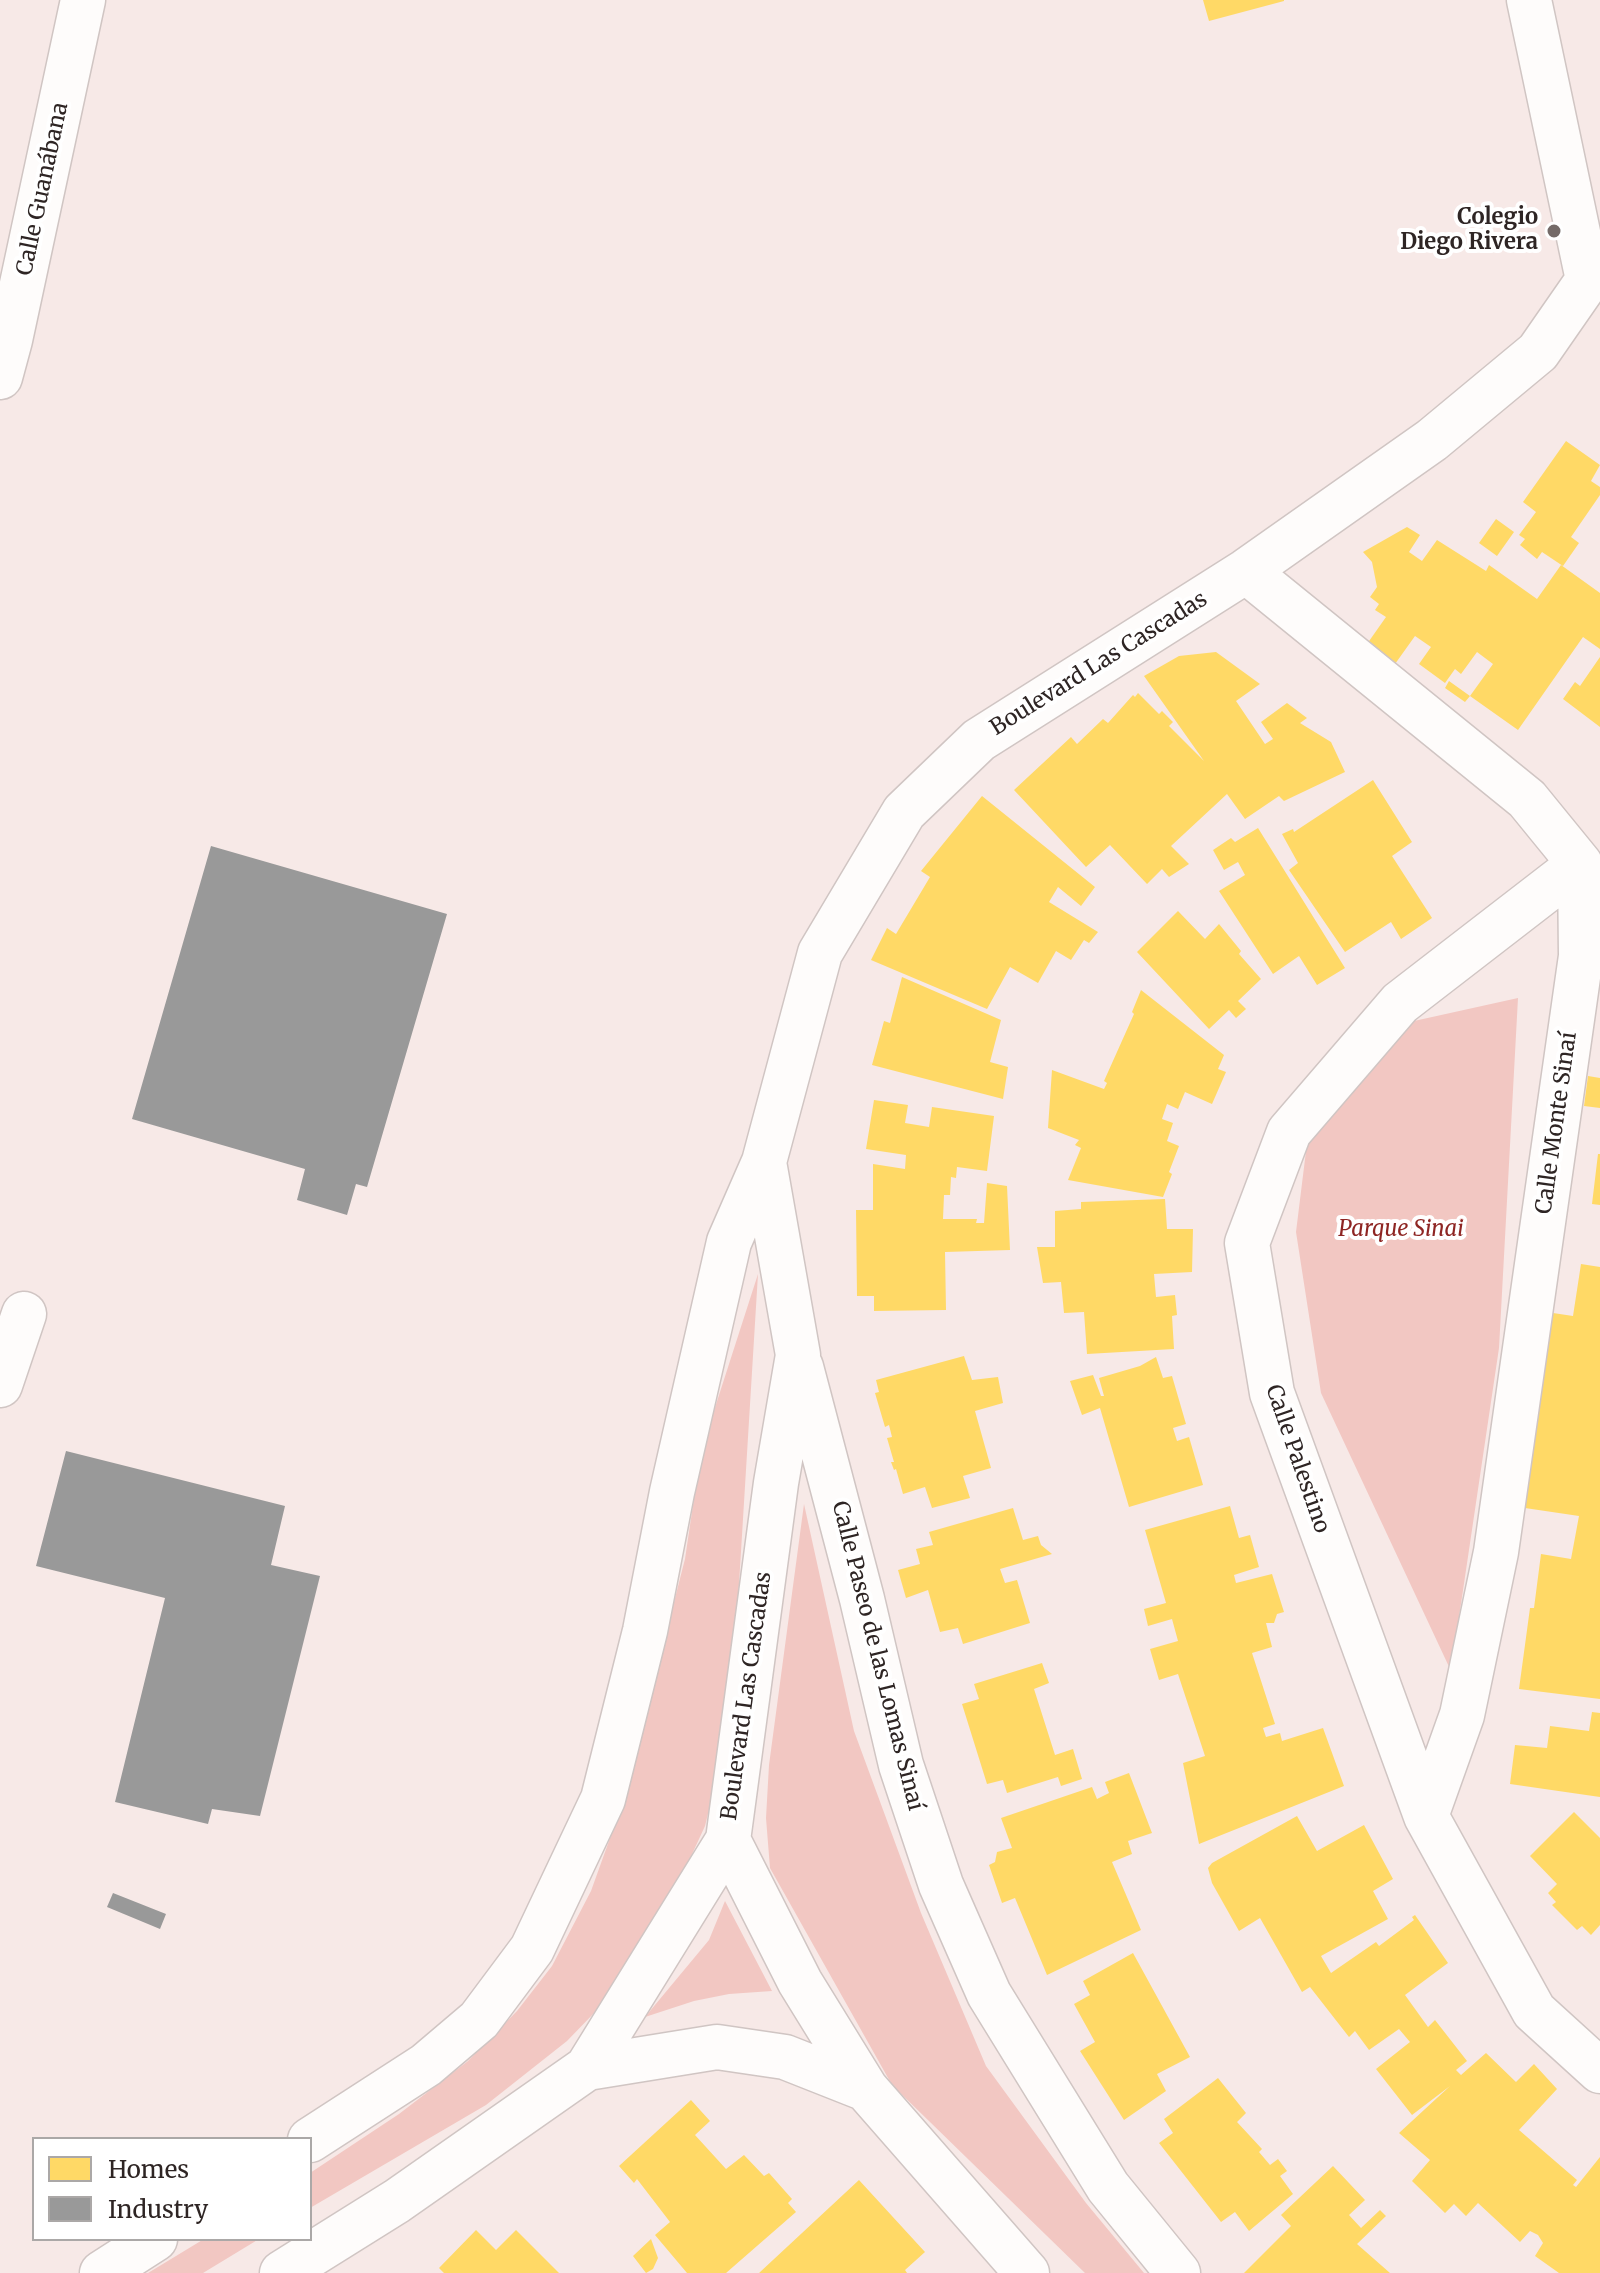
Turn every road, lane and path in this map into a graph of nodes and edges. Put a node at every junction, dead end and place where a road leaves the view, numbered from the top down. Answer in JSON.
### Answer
{"nodes":[{"id":1,"x":83,"y":0,"type":"edge"},
{"id":2,"x":1529,"y":0,"type":"edge"},
{"id":3,"x":1594,"y":285,"type":"edge"},
{"id":4,"x":3,"y":352,"type":"edge"},
{"id":5,"x":1246,"y":571,"type":"junction"},
{"id":6,"x":1580,"y":864,"type":"junction"},
{"id":7,"x":764,"y":1162,"type":"junction"},
{"id":8,"x":24,"y":1314,"type":"dead end"},
{"id":9,"x":798,"y":1355,"type":"junction"},
{"id":10,"x":0,"y":1385,"type":"edge"},
{"id":11,"x":1426,"y":1816,"type":"junction"},
{"id":12,"x":728,"y":1840,"type":"junction"},
{"id":13,"x":587,"y":2068,"type":"junction"},
{"id":14,"x":1600,"y":2071,"type":"edge"},
{"id":15,"x":866,"y":2089,"type":"junction"},
{"id":16,"x":312,"y":2139,"type":"edge"},
{"id":17,"x":152,"y":2241,"type":"edge"},
{"id":18,"x":102,"y":2273,"type":"edge"},
{"id":19,"x":282,"y":2273,"type":"edge"},
{"id":20,"x":1027,"y":2273,"type":"edge"},
{"id":21,"x":1178,"y":2273,"type":"edge"}],
"edges":[{"from":1,"to":4,"type":"street","name":"Calle Guanábana"},
{"from":2,"to":3,"type":"street"},
{"from":3,"to":5,"type":"street","name":"Boulevard Las Cascadas"},
{"from":5,"to":6,"type":"street"},
{"from":5,"to":7,"type":"street","name":"Boulevard Las Cascadas"},
{"from":6,"to":11,"type":"street","name":"Calle Monte Sinaí"},
{"from":6,"to":11,"type":"street","name":"Calle Palestino"},
{"from":7,"to":9,"type":"street","name":"Boulevard Las Cascadas"},
{"from":7,"to":16,"type":"street","name":"Boulevard Las Cascadas"},
{"from":8,"to":10,"type":"street"},
{"from":9,"to":12,"type":"street","name":"Boulevard Las Cascadas"},
{"from":9,"to":21,"type":"street","name":"Calle Paseo de las Lomas Sinaí"},
{"from":11,"to":14,"type":"street","name":"Calle Palestino"},
{"from":12,"to":13,"type":"street","name":"Boulevard Las Cascadas"},
{"from":12,"to":15,"type":"street"},
{"from":13,"to":15,"type":"street"},
{"from":13,"to":19,"type":"street","name":"Boulevard Las Cascadas"},
{"from":15,"to":20,"type":"street"},
{"from":17,"to":18,"type":"street"}]}
